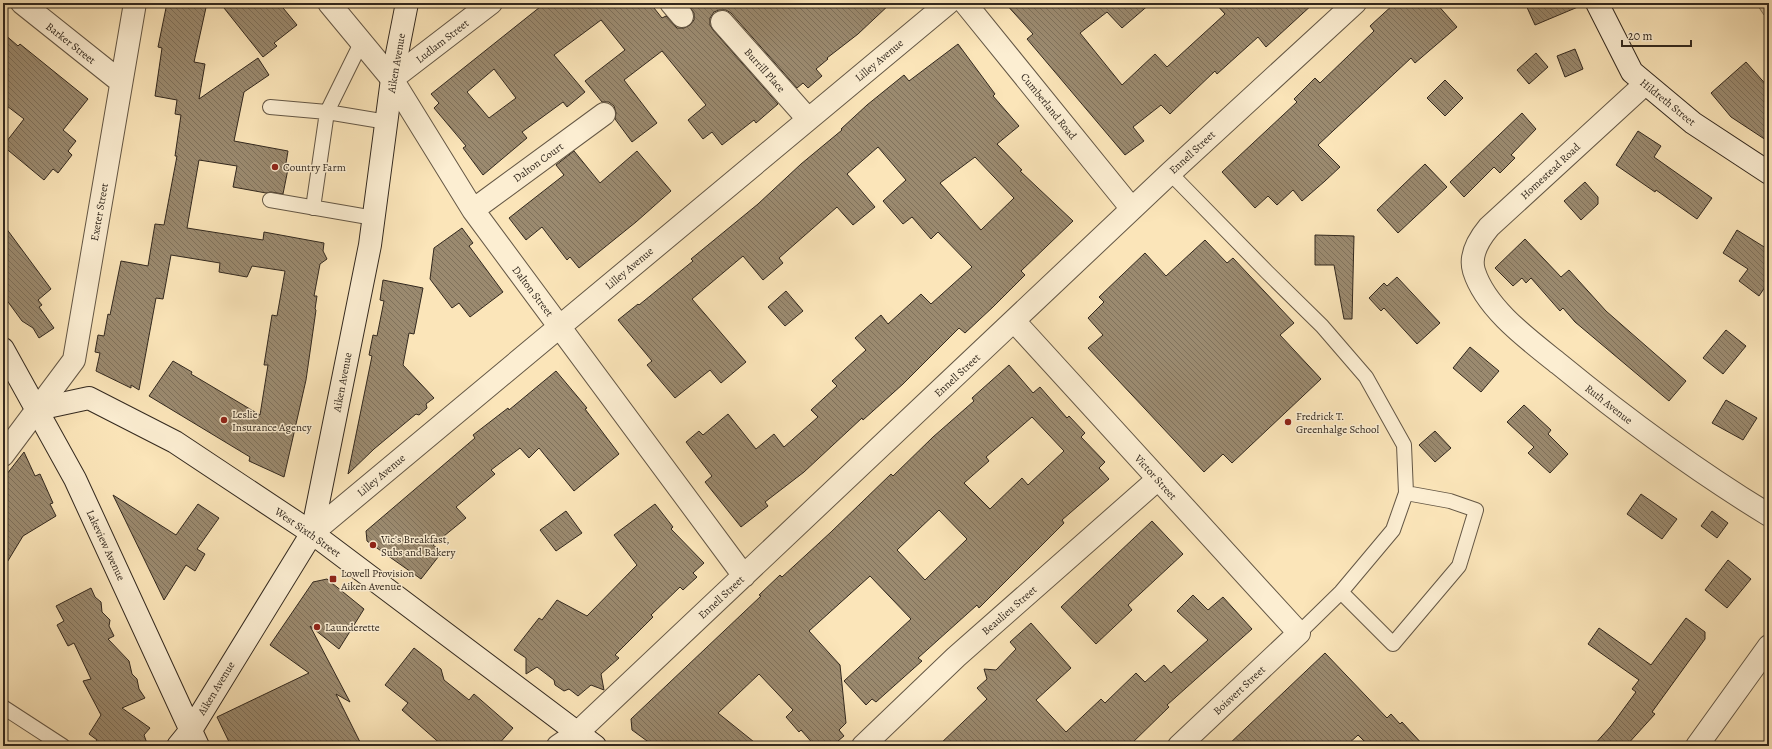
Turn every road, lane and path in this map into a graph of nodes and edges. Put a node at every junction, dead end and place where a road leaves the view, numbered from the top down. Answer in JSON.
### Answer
{"nodes":[{"id":1,"x":22,"y":3,"type":"edge"},
{"id":2,"x":135,"y":3,"type":"edge"},
{"id":3,"x":330,"y":3,"type":"edge"},
{"id":4,"x":407,"y":3,"type":"edge"},
{"id":5,"x":491,"y":3,"type":"edge"},
{"id":6,"x":948,"y":3,"type":"edge"},
{"id":7,"x":965,"y":3,"type":"edge"},
{"id":8,"x":1355,"y":3,"type":"edge"},
{"id":9,"x":1597,"y":3,"type":"edge"},
{"id":10,"x":722,"y":22,"type":"dead end"},
{"id":11,"x":361,"y":43,"type":"junction"},
{"id":12,"x":392,"y":79,"type":"junction"},
{"id":13,"x":121,"y":82,"type":"junction"},
{"id":14,"x":1645,"y":84,"type":"junction"},
{"id":15,"x":270,"y":107,"type":"dead end"},
{"id":16,"x":327,"y":112,"type":"junction"},
{"id":17,"x":604,"y":114,"type":"dead end"},
{"id":18,"x":808,"y":119,"type":"junction"},
{"id":19,"x":387,"y":122,"type":"junction"},
{"id":20,"x":1170,"y":173,"type":"junction"},
{"id":21,"x":1769,"y":173,"type":"edge"},
{"id":22,"x":270,"y":200,"type":"dead end"},
{"id":23,"x":313,"y":208,"type":"junction"},
{"id":24,"x":1132,"y":209,"type":"junction"},
{"id":25,"x":473,"y":210,"type":"junction"},
{"id":26,"x":374,"y":218,"type":"junction"},
{"id":27,"x":1473,"y":268,"type":"joint"},
{"id":28,"x":1014,"y":321,"type":"junction"},
{"id":29,"x":559,"y":326,"type":"junction"},
{"id":30,"x":3,"y":349,"type":"edge"},
{"id":31,"x":38,"y":409,"type":"junction"},
{"id":32,"x":3,"y":455,"type":"edge"},
{"id":33,"x":1158,"y":479,"type":"junction"},
{"id":34,"x":1406,"y":493,"type":"junction"},
{"id":35,"x":1769,"y":515,"type":"edge"},
{"id":36,"x":312,"y":533,"type":"junction"},
{"id":37,"x":744,"y":576,"type":"junction"},
{"id":38,"x":1341,"y":592,"type":"junction"},
{"id":39,"x":1299,"y":633,"type":"junction"},
{"id":40,"x":1769,"y":646,"type":"edge"},
{"id":41,"x":3,"y":707,"type":"edge"},
{"id":42,"x":577,"y":733,"type":"junction"},
{"id":43,"x":189,"y":741,"type":"edge"},
{"id":44,"x":63,"y":746,"type":"edge"},
{"id":45,"x":558,"y":746,"type":"edge"},
{"id":46,"x":595,"y":746,"type":"edge"},
{"id":47,"x":863,"y":746,"type":"edge"},
{"id":48,"x":1179,"y":746,"type":"edge"},
{"id":49,"x":1698,"y":746,"type":"edge"}],
"edges":[{"from":1,"to":13,"type":"street","name":"Barker Street"},
{"from":2,"to":13,"type":"street","name":"Exeter Street"},
{"from":3,"to":11,"type":"street","name":"Dalton Street"},
{"from":4,"to":12,"type":"street","name":"Aiken Avenue"},
{"from":5,"to":12,"type":"street","name":"Ludlam Street"},
{"from":6,"to":18,"type":"street","name":"Lilley Avenue"},
{"from":7,"to":24,"type":"street","name":"Cumberland Road"},
{"from":8,"to":20,"type":"street","name":"Ennell Street"},
{"from":9,"to":14,"type":"street","name":"Hildreth Street"},
{"from":10,"to":18,"type":"street","name":"Burrill Place"},
{"from":11,"to":12,"type":"street","name":"Dalton Street"},
{"from":11,"to":16,"type":"lane"},
{"from":12,"to":19,"type":"street","name":"Aiken Avenue"},
{"from":12,"to":25,"type":"street","name":"Dalton Street"},
{"from":13,"to":31,"type":"street","name":"Exeter Street"},
{"from":14,"to":21,"type":"street","name":"Hildreth Street"},
{"from":14,"to":27,"type":"street","name":"Homestead Road"},
{"from":15,"to":16,"type":"lane"},
{"from":16,"to":19,"type":"lane"},
{"from":16,"to":23,"type":"lane"},
{"from":17,"to":25,"type":"street","name":"Dalton Court"},
{"from":18,"to":29,"type":"street","name":"Lilley Avenue"},
{"from":19,"to":26,"type":"street","name":"Aiken Avenue"},
{"from":20,"to":24,"type":"street","name":"Ennell Street"},
{"from":20,"to":34,"type":"lane"},
{"from":22,"to":23,"type":"lane"},
{"from":23,"to":26,"type":"lane"},
{"from":24,"to":28,"type":"street","name":"Ennell Street"},
{"from":25,"to":29,"type":"street","name":"Dalton Street"},
{"from":26,"to":36,"type":"street","name":"Aiken Avenue"},
{"from":27,"to":35,"type":"street","name":"Ruth Avenue"},
{"from":28,"to":33,"type":"street","name":"Victor Street"},
{"from":28,"to":37,"type":"street","name":"Ennell Street"},
{"from":29,"to":36,"type":"street","name":"Lilley Avenue"},
{"from":29,"to":37,"type":"street","name":"Dalton Street"},
{"from":30,"to":31,"type":"street","name":"Lakeview Avenue"},
{"from":31,"to":32,"type":"street","name":"Exeter Street"},
{"from":31,"to":36,"type":"street","name":"West Sixth Street"},
{"from":31,"to":43,"type":"street","name":"Lakeview Avenue"},
{"from":33,"to":39,"type":"street","name":"Victor Street"},
{"from":33,"to":47,"type":"street","name":"Beaulieu Street"},
{"from":34,"to":38,"type":"lane"},
{"from":34,"to":38,"type":"lane"},
{"from":36,"to":42,"type":"street","name":"West Sixth Street"},
{"from":36,"to":43,"type":"street","name":"Aiken Avenue"},
{"from":37,"to":42,"type":"street","name":"Ennell Street"},
{"from":38,"to":39,"type":"lane"},
{"from":39,"to":48,"type":"street","name":"Boisvert Street"},
{"from":40,"to":49,"type":"street"},
{"from":41,"to":44,"type":"lane"},
{"from":42,"to":45,"type":"street","name":"Ennell Street"},
{"from":42,"to":46,"type":"street","name":"West Sixth Street"}]}
